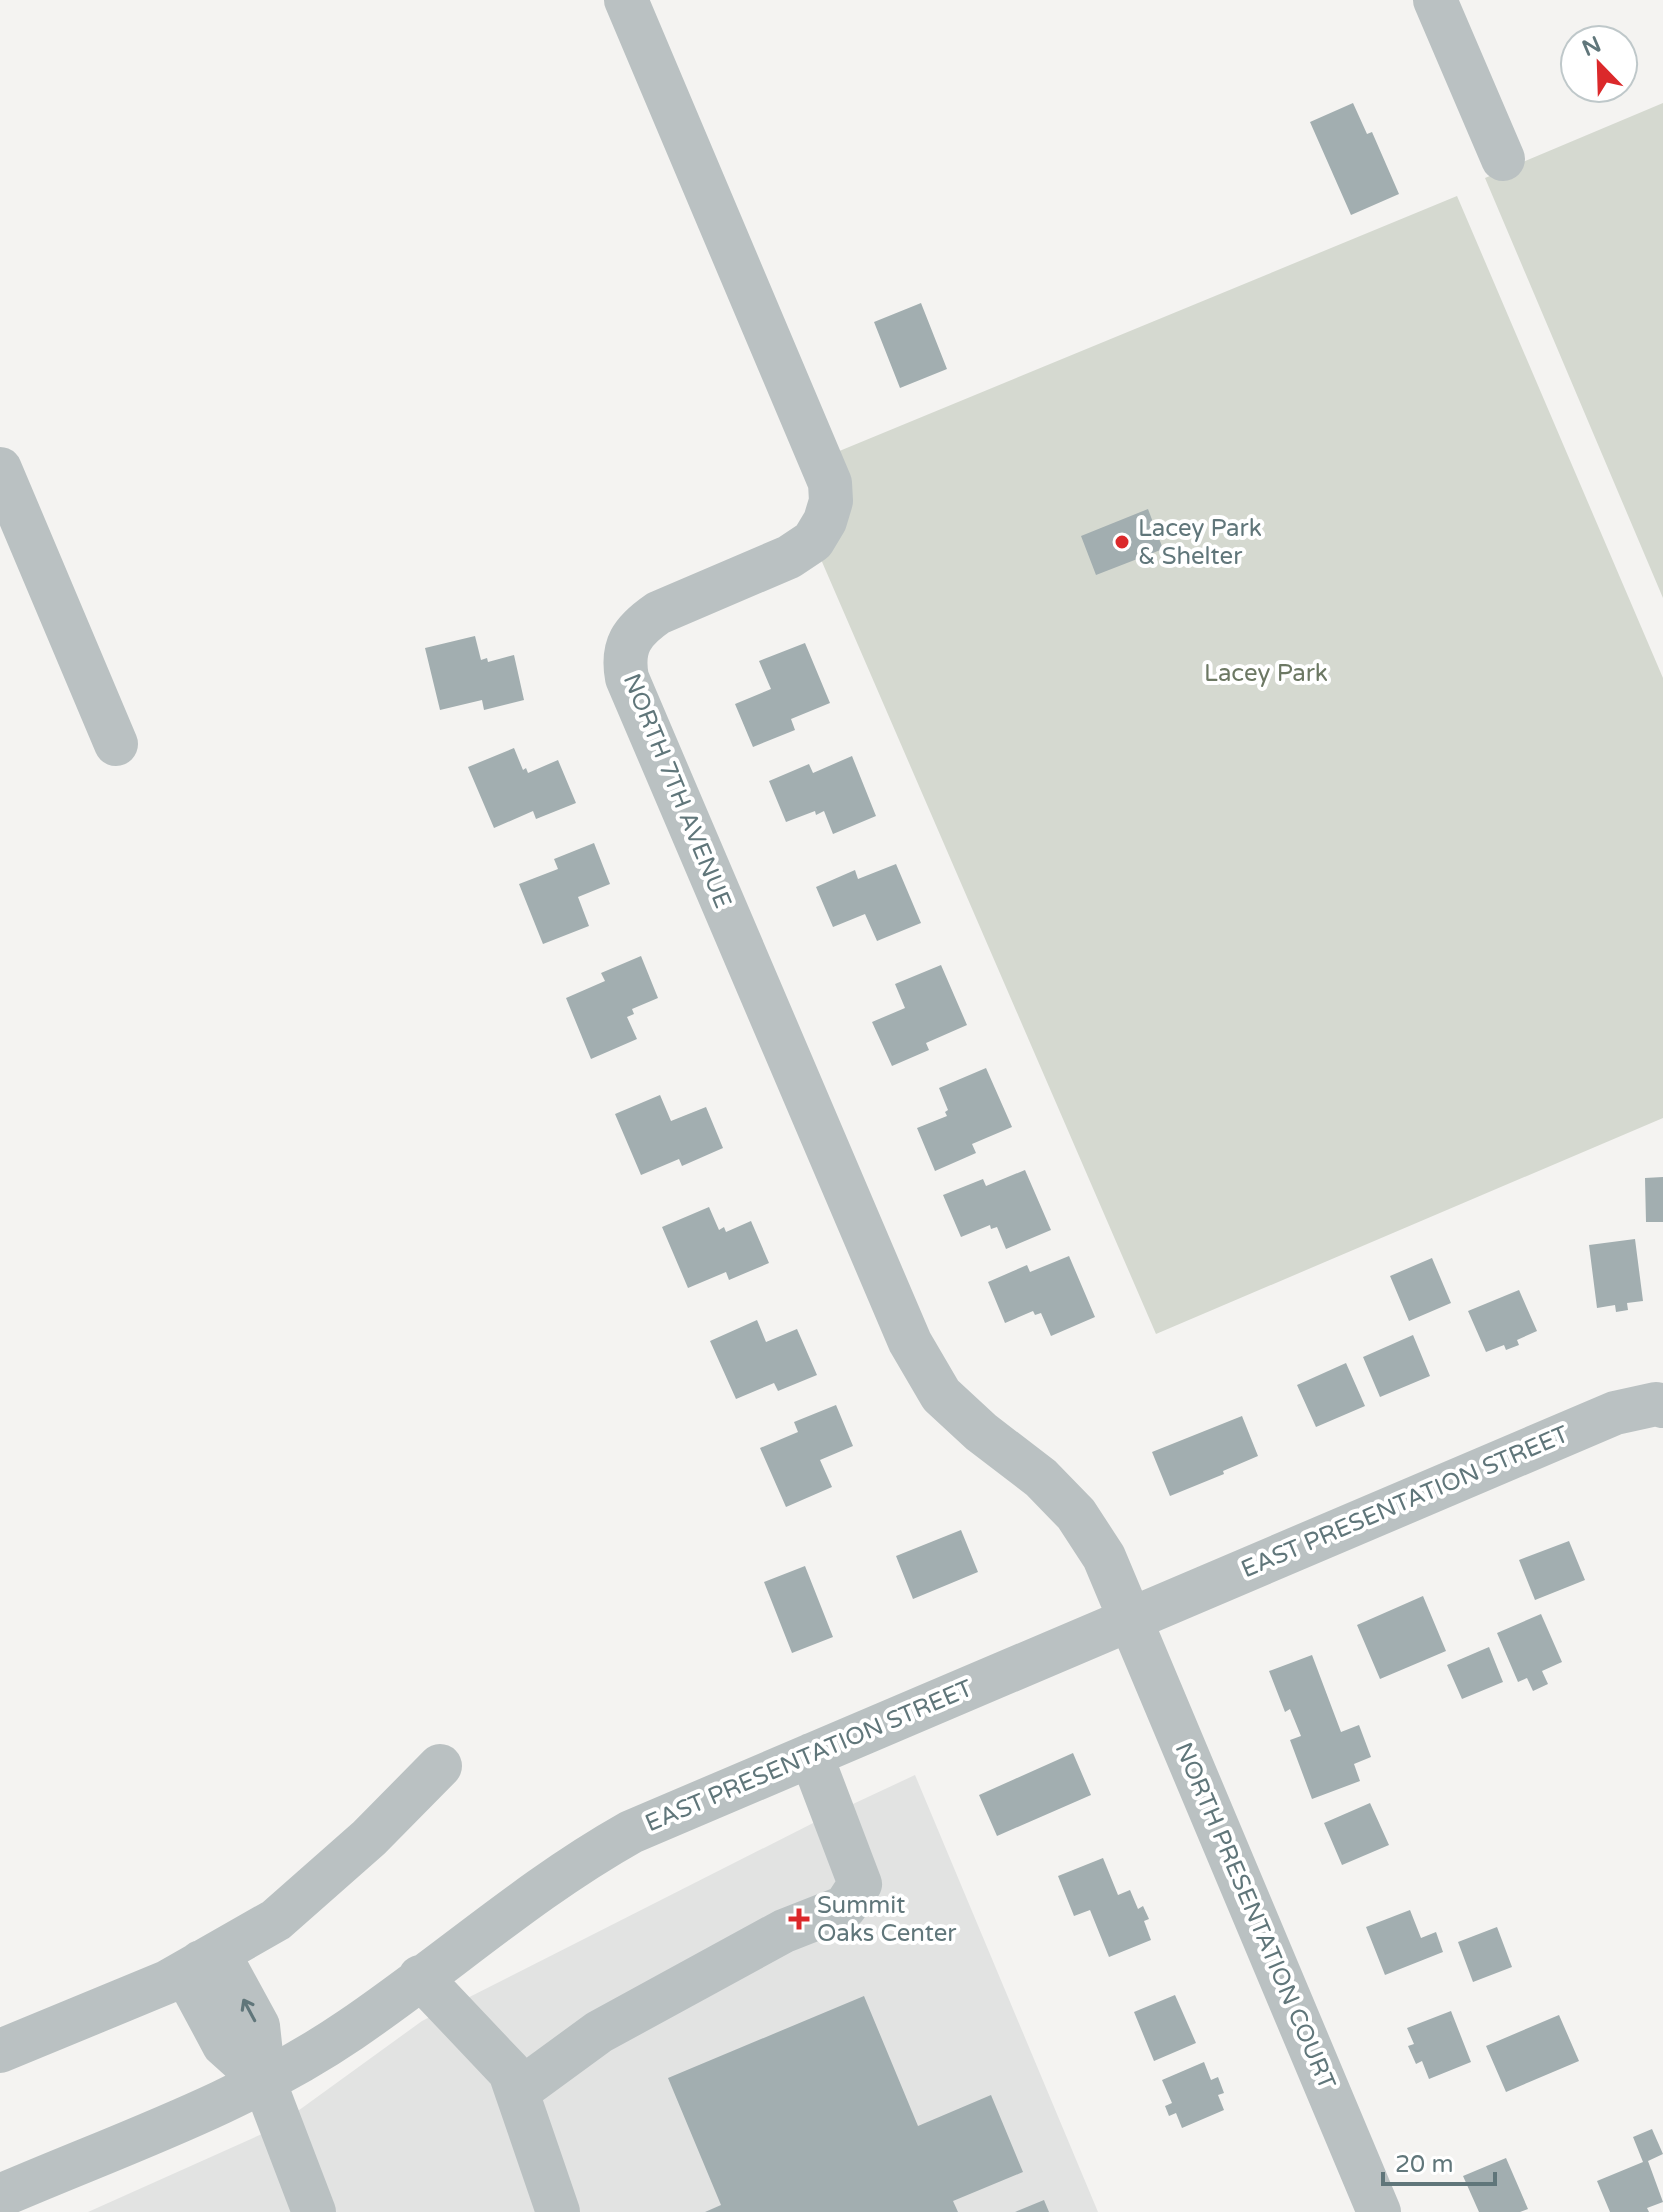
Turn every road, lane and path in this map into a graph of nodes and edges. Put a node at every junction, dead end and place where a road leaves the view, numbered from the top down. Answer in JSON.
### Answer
{"nodes":[{"id":1,"x":626,"y":0,"type":"edge"},
{"id":2,"x":1435,"y":0,"type":"edge"},
{"id":3,"x":1503,"y":159,"type":"dead end"},
{"id":4,"x":0,"y":469,"type":"edge"},
{"id":5,"x":116,"y":744,"type":"dead end"},
{"id":6,"x":1663,"y":1406,"type":"edge"},
{"id":7,"x":1131,"y":1619,"type":"junction"},
{"id":8,"x":811,"y":1755,"type":"junction"},
{"id":9,"x":440,"y":1766,"type":"dead end"},
{"id":10,"x":201,"y":1962,"type":"junction"},
{"id":11,"x":420,"y":1977,"type":"junction"},
{"id":12,"x":0,"y":2051,"type":"edge"},
{"id":13,"x":264,"y":2081,"type":"junction"},
{"id":14,"x":517,"y":2092,"type":"junction"},
{"id":15,"x":0,"y":2196,"type":"edge"},
{"id":16,"x":314,"y":2212,"type":"edge"},
{"id":17,"x":558,"y":2212,"type":"edge"},
{"id":18,"x":1379,"y":2212,"type":"edge"}],
"edges":[{"from":1,"to":7,"type":"street","name":"NORTH 7TH AVENUE"},
{"from":2,"to":3,"type":"street"},
{"from":4,"to":5,"type":"street"},
{"from":6,"to":7,"type":"street","name":"EAST PRESENTATION STREET"},
{"from":7,"to":8,"type":"street","name":"EAST PRESENTATION STREET"},
{"from":7,"to":18,"type":"street","name":"NORTH PRESENTATION COURT"},
{"from":8,"to":11,"type":"street","name":"EAST PRESENTATION STREET"},
{"from":8,"to":14,"type":"street"},
{"from":9,"to":10,"type":"street"},
{"from":10,"to":12,"type":"street"},
{"from":10,"to":13,"type":"street"},
{"from":11,"to":13,"type":"street","name":"EAST PRESENTATION STREET"},
{"from":11,"to":14,"type":"street"},
{"from":13,"to":15,"type":"street","name":"EAST PRESENTATION STREET"},
{"from":13,"to":16,"type":"street"},
{"from":14,"to":17,"type":"street"}]}
